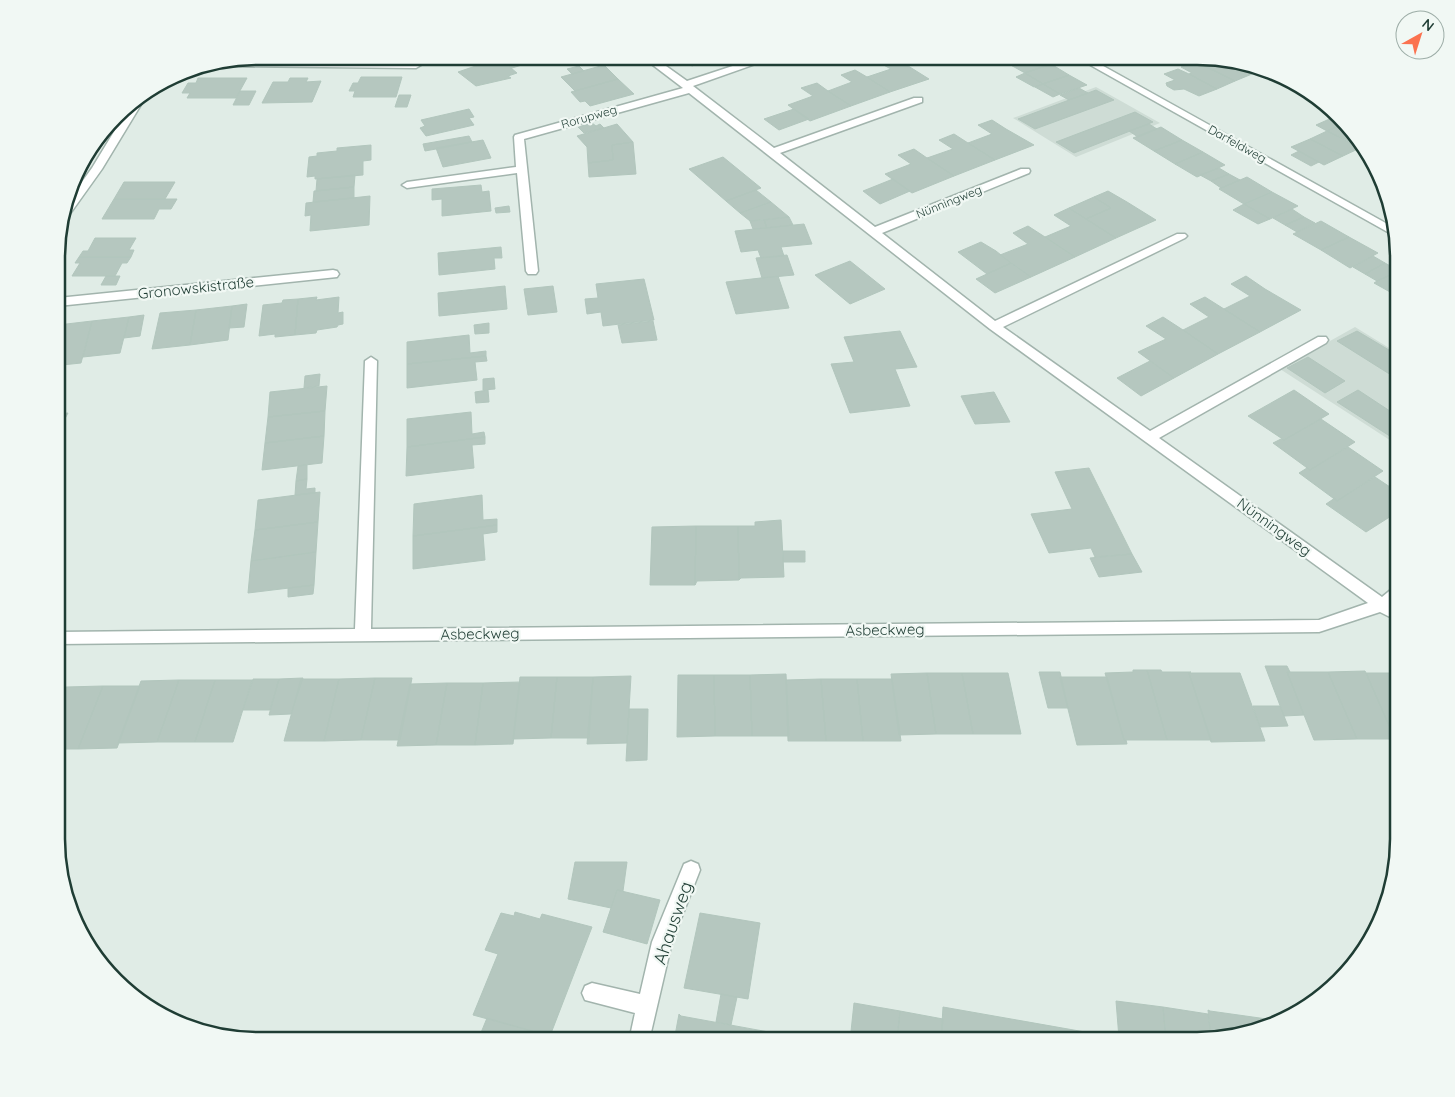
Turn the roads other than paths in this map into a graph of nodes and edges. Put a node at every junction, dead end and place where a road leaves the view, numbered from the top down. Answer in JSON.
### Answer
{"nodes":[{"id":1,"x":657,"y":65,"type":"edge"},
{"id":2,"x":749,"y":65,"type":"edge"},
{"id":3,"x":1095,"y":65,"type":"edge"},
{"id":4,"x":688,"y":87,"type":"junction"},
{"id":5,"x":918,"y":100,"type":"dead end"},
{"id":6,"x":130,"y":114,"type":"edge"},
{"id":7,"x":771,"y":153,"type":"junction"},
{"id":8,"x":522,"y":169,"type":"junction"},
{"id":9,"x":1024,"y":171,"type":"dead end"},
{"id":10,"x":407,"y":185,"type":"dead end"},
{"id":11,"x":78,"y":189,"type":"edge"},
{"id":12,"x":1387,"y":229,"type":"edge"},
{"id":13,"x":873,"y":232,"type":"junction"},
{"id":14,"x":1181,"y":236,"type":"dead end"},
{"id":15,"x":532,"y":271,"type":"dead end"},
{"id":16,"x":334,"y":274,"type":"dead end"},
{"id":17,"x":65,"y":301,"type":"edge"},
{"id":18,"x":994,"y":326,"type":"junction"},
{"id":19,"x":1322,"y":340,"type":"dead end"},
{"id":20,"x":371,"y":361,"type":"dead end"},
{"id":21,"x":1150,"y":438,"type":"junction"},
{"id":22,"x":1390,"y":598,"type":"edge"},
{"id":23,"x":1382,"y":605,"type":"junction"},
{"id":24,"x":1390,"y":610,"type":"edge"},
{"id":25,"x":363,"y":635,"type":"junction"},
{"id":26,"x":65,"y":638,"type":"edge"},
{"id":27,"x":691,"y":870,"type":"dead end"},
{"id":28,"x":592,"y":993,"type":"dead end"},
{"id":29,"x":648,"y":1006,"type":"junction"},
{"id":30,"x":641,"y":1032,"type":"edge"}],
"edges":[{"from":1,"to":4,"type":"street","name":"Nünningweg"},
{"from":2,"to":4,"type":"street"},
{"from":3,"to":12,"type":"street","name":"Darfeldweg"},
{"from":4,"to":7,"type":"street","name":"Nünningweg"},
{"from":4,"to":8,"type":"street","name":"Rorupweg"},
{"from":5,"to":7,"type":"street"},
{"from":6,"to":11,"type":"street"},
{"from":7,"to":13,"type":"street","name":"Nünningweg"},
{"from":8,"to":10,"type":"street"},
{"from":8,"to":15,"type":"street","name":"Rorupweg"},
{"from":9,"to":13,"type":"street","name":"Nünningweg"},
{"from":13,"to":18,"type":"street","name":"Nünningweg"},
{"from":14,"to":18,"type":"street"},
{"from":16,"to":17,"type":"street","name":"Gronowskistraße"},
{"from":18,"to":21,"type":"street","name":"Nünningweg"},
{"from":19,"to":21,"type":"street"},
{"from":20,"to":25,"type":"street"},
{"from":21,"to":23,"type":"street","name":"Nünningweg"},
{"from":22,"to":23,"type":"street","name":"Asbeckweg"},
{"from":23,"to":24,"type":"street","name":"Nünningweg"},
{"from":23,"to":25,"type":"street","name":"Asbeckweg"},
{"from":25,"to":26,"type":"street","name":"Asbeckweg"},
{"from":27,"to":29,"type":"street","name":"Ahausweg"},
{"from":28,"to":29,"type":"street"},
{"from":29,"to":30,"type":"street","name":"Ahausweg"}]}
